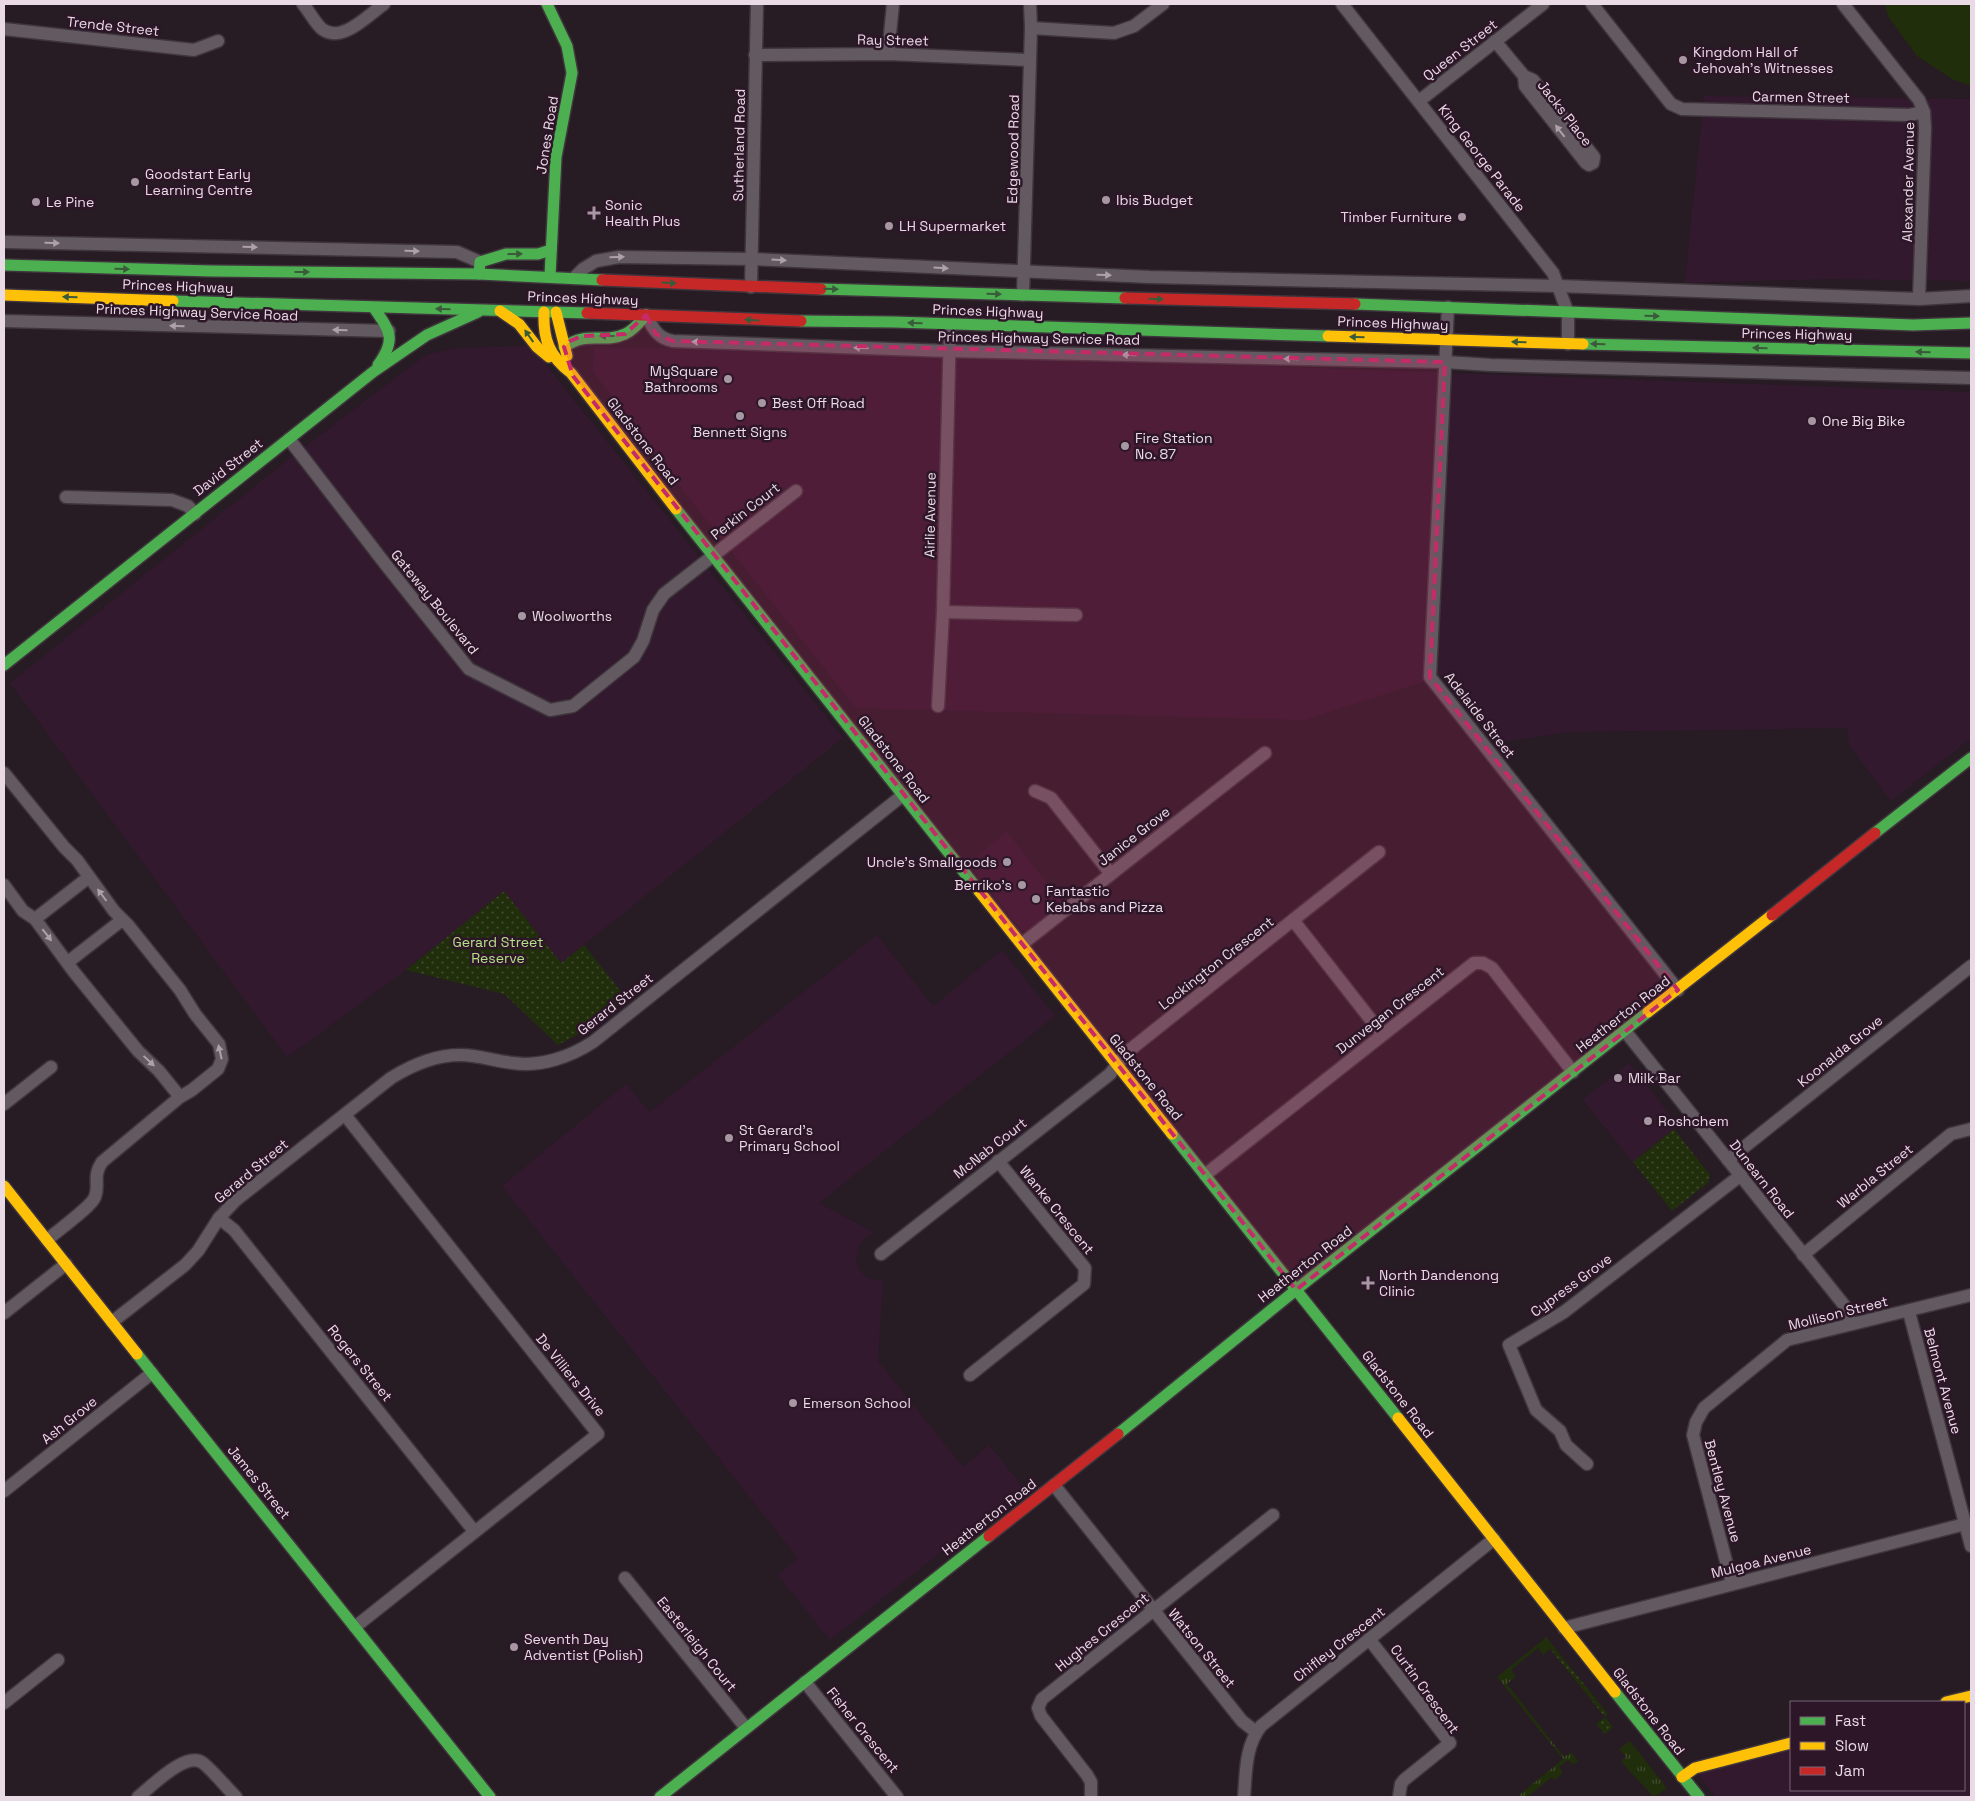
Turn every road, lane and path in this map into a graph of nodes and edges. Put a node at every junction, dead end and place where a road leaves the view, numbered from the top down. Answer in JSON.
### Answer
{"nodes":[{"id":1,"x":303,"y":4,"type":"edge"},
{"id":2,"x":384,"y":4,"type":"edge"},
{"id":3,"x":547,"y":4,"type":"edge"},
{"id":4,"x":757,"y":4,"type":"edge"},
{"id":5,"x":893,"y":4,"type":"edge"},
{"id":6,"x":1030,"y":4,"type":"edge"},
{"id":7,"x":1163,"y":4,"type":"edge"},
{"id":8,"x":1342,"y":4,"type":"edge"},
{"id":9,"x":1543,"y":4,"type":"edge"},
{"id":10,"x":1592,"y":4,"type":"edge"},
{"id":11,"x":1843,"y":4,"type":"edge"},
{"id":12,"x":1031,"y":28,"type":"junction"},
{"id":13,"x":4,"y":29,"type":"edge"},
{"id":14,"x":218,"y":41,"type":"dead end"},
{"id":15,"x":1495,"y":41,"type":"junction"},
{"id":16,"x":888,"y":54,"type":"junction"},
{"id":17,"x":755,"y":55,"type":"junction"},
{"id":18,"x":1030,"y":60,"type":"junction"},
{"id":19,"x":1524,"y":76,"type":"junction"},
{"id":20,"x":1419,"y":101,"type":"junction"},
{"id":21,"x":1924,"y":112,"type":"junction"},
{"id":22,"x":4,"y":242,"type":"edge"},
{"id":23,"x":230,"y":247,"type":"junction"},
{"id":24,"x":551,"y":250,"type":"junction"},
{"id":25,"x":752,"y":259,"type":"junction"},
{"id":26,"x":4,"y":265,"type":"edge"},
{"id":27,"x":480,"y":268,"type":"junction"},
{"id":28,"x":211,"y":272,"type":"junction"},
{"id":29,"x":1024,"y":272,"type":"junction"},
{"id":30,"x":1150,"y":277,"type":"junction"},
{"id":31,"x":574,"y":278,"type":"junction"},
{"id":32,"x":550,"y":282,"type":"junction"},
{"id":33,"x":1559,"y":286,"type":"junction"},
{"id":34,"x":751,"y":287,"type":"junction"},
{"id":35,"x":4,"y":295,"type":"edge"},
{"id":36,"x":1023,"y":295,"type":"junction"},
{"id":37,"x":1971,"y":296,"type":"edge"},
{"id":38,"x":1131,"y":298,"type":"junction"},
{"id":39,"x":1920,"y":298,"type":"junction"},
{"id":40,"x":356,"y":307,"type":"junction"},
{"id":41,"x":1448,"y":307,"type":"junction"},
{"id":42,"x":374,"y":308,"type":"junction"},
{"id":43,"x":550,"y":308,"type":"junction"},
{"id":44,"x":483,"y":310,"type":"junction"},
{"id":45,"x":500,"y":311,"type":"junction"},
{"id":46,"x":1568,"y":313,"type":"junction"},
{"id":47,"x":646,"y":315,"type":"junction"},
{"id":48,"x":4,"y":321,"type":"edge"},
{"id":49,"x":1971,"y":323,"type":"edge"},
{"id":50,"x":950,"y":324,"type":"junction"},
{"id":51,"x":304,"y":330,"type":"junction"},
{"id":52,"x":388,"y":332,"type":"junction"},
{"id":53,"x":1446,"y":339,"type":"junction"},
{"id":54,"x":1568,"y":344,"type":"junction"},
{"id":55,"x":564,"y":346,"type":"junction"},
{"id":56,"x":948,"y":351,"type":"junction"},
{"id":57,"x":1971,"y":353,"type":"edge"},
{"id":58,"x":1445,"y":362,"type":"junction"},
{"id":59,"x":558,"y":363,"type":"junction"},
{"id":60,"x":373,"y":372,"type":"junction"},
{"id":61,"x":571,"y":373,"type":"junction"},
{"id":62,"x":1971,"y":378,"type":"edge"},
{"id":63,"x":289,"y":439,"type":"junction"},
{"id":64,"x":796,"y":490,"type":"dead end"},
{"id":65,"x":66,"y":497,"type":"dead end"},
{"id":66,"x":194,"y":514,"type":"junction"},
{"id":67,"x":712,"y":555,"type":"junction"},
{"id":68,"x":943,"y":612,"type":"junction"},
{"id":69,"x":1076,"y":615,"type":"dead end"},
{"id":70,"x":5,"y":663,"type":"edge"},
{"id":71,"x":938,"y":706,"type":"dead end"},
{"id":72,"x":1265,"y":753,"type":"dead end"},
{"id":73,"x":1971,"y":758,"type":"edge"},
{"id":74,"x":4,"y":772,"type":"edge"},
{"id":75,"x":1035,"y":790,"type":"dead end"},
{"id":76,"x":903,"y":795,"type":"junction"},
{"id":77,"x":1380,"y":852,"type":"dead end"},
{"id":78,"x":1110,"y":874,"type":"junction"},
{"id":79,"x":89,"y":877,"type":"junction"},
{"id":80,"x":4,"y":886,"type":"edge"},
{"id":81,"x":35,"y":919,"type":"junction"},
{"id":82,"x":122,"y":920,"type":"junction"},
{"id":83,"x":1293,"y":920,"type":"junction"},
{"id":84,"x":1022,"y":944,"type":"junction"},
{"id":85,"x":68,"y":962,"type":"junction"},
{"id":86,"x":1971,"y":966,"type":"edge"},
{"id":87,"x":1678,"y":990,"type":"junction"},
{"id":88,"x":1626,"y":1031,"type":"junction"},
{"id":89,"x":1382,"y":1034,"type":"junction"},
{"id":90,"x":1116,"y":1065,"type":"junction"},
{"id":91,"x":51,"y":1067,"type":"dead end"},
{"id":92,"x":1574,"y":1072,"type":"junction"},
{"id":93,"x":180,"y":1097,"type":"junction"},
{"id":94,"x":4,"y":1104,"type":"edge"},
{"id":95,"x":345,"y":1115,"type":"junction"},
{"id":96,"x":1971,"y":1129,"type":"edge"},
{"id":97,"x":1728,"y":1160,"type":"junction"},
{"id":98,"x":998,"y":1161,"type":"junction"},
{"id":99,"x":1206,"y":1175,"type":"junction"},
{"id":100,"x":1741,"y":1175,"type":"junction"},
{"id":101,"x":4,"y":1186,"type":"edge"},
{"id":102,"x":219,"y":1218,"type":"junction"},
{"id":103,"x":47,"y":1240,"type":"junction"},
{"id":104,"x":881,"y":1254,"type":"dead end"},
{"id":105,"x":1803,"y":1255,"type":"junction"},
{"id":106,"x":66,"y":1264,"type":"junction"},
{"id":107,"x":1296,"y":1290,"type":"junction"},
{"id":108,"x":1971,"y":1295,"type":"edge"},
{"id":109,"x":1909,"y":1312,"type":"junction"},
{"id":110,"x":4,"y":1313,"type":"edge"},
{"id":111,"x":112,"y":1322,"type":"junction"},
{"id":112,"x":1851,"y":1324,"type":"junction"},
{"id":113,"x":152,"y":1373,"type":"junction"},
{"id":114,"x":970,"y":1375,"type":"dead end"},
{"id":115,"x":1704,"y":1408,"type":"joint"},
{"id":116,"x":1587,"y":1464,"type":"dead end"},
{"id":117,"x":1054,"y":1485,"type":"junction"},
{"id":118,"x":4,"y":1491,"type":"edge"},
{"id":119,"x":1273,"y":1516,"type":"dead end"},
{"id":120,"x":1966,"y":1524,"type":"junction"},
{"id":121,"x":474,"y":1530,"type":"junction"},
{"id":122,"x":1494,"y":1539,"type":"junction"},
{"id":123,"x":1971,"y":1546,"type":"edge"},
{"id":124,"x":625,"y":1578,"type":"dead end"},
{"id":125,"x":1732,"y":1584,"type":"junction"},
{"id":126,"x":1153,"y":1610,"type":"junction"},
{"id":127,"x":355,"y":1627,"type":"junction"},
{"id":128,"x":1564,"y":1628,"type":"junction"},
{"id":129,"x":1369,"y":1639,"type":"junction"},
{"id":130,"x":58,"y":1660,"type":"dead end"},
{"id":131,"x":805,"y":1682,"type":"junction"},
{"id":132,"x":1971,"y":1696,"type":"edge"},
{"id":133,"x":1950,"y":1701,"type":"edge"},
{"id":134,"x":4,"y":1703,"type":"edge"},
{"id":135,"x":746,"y":1728,"type":"junction"},
{"id":136,"x":1256,"y":1732,"type":"junction"},
{"id":137,"x":1790,"y":1743,"type":"edge"},
{"id":138,"x":1682,"y":1777,"type":"junction"},
{"id":139,"x":138,"y":1797,"type":"edge"},
{"id":140,"x":236,"y":1797,"type":"edge"},
{"id":141,"x":490,"y":1797,"type":"edge"},
{"id":142,"x":660,"y":1797,"type":"edge"},
{"id":143,"x":897,"y":1797,"type":"edge"},
{"id":144,"x":1091,"y":1797,"type":"edge"},
{"id":145,"x":1244,"y":1797,"type":"edge"},
{"id":146,"x":1399,"y":1797,"type":"edge"},
{"id":147,"x":1698,"y":1797,"type":"edge"}],
"edges":[{"from":1,"to":2,"type":"street"},
{"from":3,"to":24,"type":"main road","name":"Jones Road"},
{"from":4,"to":17,"type":"street","name":"Sutherland Road"},
{"from":5,"to":16,"type":"street"},
{"from":6,"to":12,"type":"street","name":"Edgewood Road"},
{"from":7,"to":12,"type":"street"},
{"from":8,"to":20,"type":"street","name":"King George Parade"},
{"from":9,"to":15,"type":"street","name":"Queen Street"},
{"from":10,"to":21,"type":"street","name":"Carmen Street"},
{"from":11,"to":21,"type":"street","name":"Alexander Avenue"},
{"from":12,"to":18,"type":"street","name":"Edgewood Road"},
{"from":13,"to":14,"type":"street","name":"Trende Street"},
{"from":15,"to":19,"type":"street","name":"Jacks Place"},
{"from":15,"to":20,"type":"street","name":"Queen Street"},
{"from":16,"to":17,"type":"street","name":"Ray Street"},
{"from":16,"to":18,"type":"street","name":"Ray Street"},
{"from":17,"to":25,"type":"street","name":"Sutherland Road"},
{"from":18,"to":29,"type":"street","name":"Edgewood Road"},
{"from":19,"to":19,"type":"street","name":"Jacks Place","one_way":true},
{"from":20,"to":33,"type":"street","name":"King George Parade"},
{"from":21,"to":39,"type":"street","name":"Alexander Avenue"},
{"from":22,"to":23,"type":"street","one_way":true},
{"from":23,"to":27,"type":"street","one_way":true},
{"from":23,"to":28,"type":"street"},
{"from":27,"to":24,"type":"main road","one_way":true},
{"from":24,"to":32,"type":"main road","name":"Jones Road"},
{"from":25,"to":29,"type":"street","name":"Princes Highway","one_way":true},
{"from":31,"to":25,"type":"street","name":"Princes Highway","one_way":true},
{"from":25,"to":34,"type":"street","name":"Sutherland Road"},
{"from":26,"to":28,"type":"main road","name":"Princes Highway","one_way":true},
{"from":28,"to":27,"type":"main road","name":"Princes Highway","one_way":true},
{"from":27,"to":32,"type":"main road","name":"Princes Highway"},
{"from":29,"to":30,"type":"street","name":"Princes Highway","one_way":true},
{"from":29,"to":36,"type":"street","name":"Edgewood Road"},
{"from":30,"to":33,"type":"street","name":"Princes Highway"},
{"from":30,"to":38,"type":"street"},
{"from":31,"to":32,"type":"main road","name":"Princes Highway"},
{"from":31,"to":34,"type":"main road","name":"Princes Highway","one_way":true},
{"from":33,"to":39,"type":"street","name":"Princes Highway"},
{"from":33,"to":46,"type":"street","name":"King George Parade"},
{"from":34,"to":36,"type":"main road","name":"Princes Highway","one_way":true},
{"from":40,"to":35,"type":"main road","name":"Princes Highway","one_way":true},
{"from":36,"to":38,"type":"main road","name":"Princes Highway"},
{"from":37,"to":39,"type":"street","name":"Princes Highway"},
{"from":38,"to":41,"type":"main road","name":"Princes Highway","one_way":true},
{"from":40,"to":42,"type":"main road","name":"Princes Highway"},
{"from":40,"to":51,"type":"street"},
{"from":41,"to":46,"type":"main road","name":"Princes Highway"},
{"from":41,"to":53,"type":"street","name":"Adelaide Street"},
{"from":44,"to":42,"type":"main road","name":"Princes Highway","one_way":true},
{"from":42,"to":52,"type":"main road"},
{"from":43,"to":45,"type":"main road","name":"Princes Highway"},
{"from":43,"to":47,"type":"main road","name":"Princes Highway"},
{"from":43,"to":55,"type":"main road","name":"Gladstone Road"},
{"from":43,"to":59,"type":"main road","name":"Gladstone Road"},
{"from":44,"to":45,"type":"main road","name":"Princes Highway"},
{"from":44,"to":60,"type":"main road","name":"David Street"},
{"from":59,"to":45,"type":"main road","one_way":true},
{"from":46,"to":49,"type":"main road","name":"Princes Highway","one_way":true},
{"from":46,"to":54,"type":"street","name":"King George Parade"},
{"from":50,"to":47,"type":"main road","name":"Princes Highway","one_way":true},
{"from":47,"to":55,"type":"main road","one_way":true},
{"from":56,"to":47,"type":"street","name":"Princes Highway Service Road","one_way":true},
{"from":51,"to":48,"type":"street","name":"Princes Highway Service Road","one_way":true},
{"from":53,"to":50,"type":"main road","name":"Princes Highway","one_way":true},
{"from":50,"to":56,"type":"street","name":"Airlie Avenue"},
{"from":52,"to":51,"type":"street","name":"Princes Highway Service Road","one_way":true},
{"from":52,"to":60,"type":"main road"},
{"from":54,"to":53,"type":"main road","name":"Princes Highway","one_way":true},
{"from":53,"to":58,"type":"street","name":"Adelaide Street"},
{"from":57,"to":54,"type":"main road","name":"Princes Highway","one_way":true},
{"from":55,"to":61,"type":"main road","name":"Gladstone Road"},
{"from":58,"to":56,"type":"street","name":"Princes Highway Service Road","one_way":true},
{"from":56,"to":68,"type":"street","name":"Airlie Avenue"},
{"from":58,"to":62,"type":"street"},
{"from":58,"to":87,"type":"street","name":"Adelaide Street"},
{"from":59,"to":61,"type":"main road","name":"Gladstone Road"},
{"from":60,"to":63,"type":"main road","name":"David Street"},
{"from":61,"to":67,"type":"main road","name":"Gladstone Road"},
{"from":63,"to":66,"type":"main road","name":"David Street"},
{"from":63,"to":67,"type":"street","name":"Gateway Boulevard"},
{"from":64,"to":67,"type":"street","name":"Perkin Court"},
{"from":65,"to":66,"type":"street"},
{"from":66,"to":70,"type":"main road","name":"David Street"},
{"from":67,"to":76,"type":"main road","name":"Gladstone Road"},
{"from":68,"to":69,"type":"street"},
{"from":68,"to":71,"type":"street","name":"Airlie Avenue"},
{"from":72,"to":78,"type":"street","name":"Janice Grove"},
{"from":73,"to":87,"type":"main road","name":"Heatherton Road"},
{"from":74,"to":79,"type":"street"},
{"from":75,"to":78,"type":"street"},
{"from":76,"to":84,"type":"main road","name":"Gladstone Road"},
{"from":76,"to":95,"type":"street","name":"Gerard Street"},
{"from":77,"to":83,"type":"street"},
{"from":78,"to":84,"type":"street","name":"Janice Grove"},
{"from":79,"to":81,"type":"street"},
{"from":82,"to":79,"type":"street","one_way":true},
{"from":80,"to":81,"type":"street"},
{"from":81,"to":85,"type":"street","one_way":true},
{"from":82,"to":85,"type":"street"},
{"from":93,"to":82,"type":"street","one_way":true},
{"from":83,"to":89,"type":"street","name":"Lockington Crescent"},
{"from":83,"to":90,"type":"street","name":"Lockington Crescent"},
{"from":84,"to":90,"type":"main road","name":"Gladstone Road"},
{"from":85,"to":93,"type":"street","one_way":true},
{"from":86,"to":97,"type":"street","name":"Koonalda Grove"},
{"from":87,"to":88,"type":"main road","name":"Heatherton Road"},
{"from":88,"to":92,"type":"main road","name":"Heatherton Road"},
{"from":88,"to":97,"type":"street","name":"Dunearn Road"},
{"from":89,"to":92,"type":"street","name":"Dunvegan Crescent"},
{"from":89,"to":99,"type":"street","name":"Dunvegan Crescent"},
{"from":90,"to":98,"type":"street","name":"McNab Court"},
{"from":90,"to":99,"type":"main road","name":"Gladstone Road"},
{"from":91,"to":94,"type":"street"},
{"from":92,"to":107,"type":"main road","name":"Heatherton Road"},
{"from":93,"to":103,"type":"street"},
{"from":95,"to":102,"type":"street","name":"Gerard Street"},
{"from":95,"to":121,"type":"street","name":"De Villiers Drive"},
{"from":96,"to":105,"type":"street","name":"Warbla Street"},
{"from":97,"to":100,"type":"street","name":"Dunearn Road"},
{"from":98,"to":104,"type":"street","name":"McNab Court"},
{"from":98,"to":114,"type":"street","name":"Wanke Crescent"},
{"from":99,"to":107,"type":"main road","name":"Gladstone Road"},
{"from":100,"to":105,"type":"street","name":"Dunearn Road"},
{"from":100,"to":116,"type":"street","name":"Cypress Grove"},
{"from":101,"to":103,"type":"main road","name":"James Street"},
{"from":102,"to":111,"type":"street","name":"Gerard Street"},
{"from":102,"to":121,"type":"street","name":"Rogers Street"},
{"from":103,"to":106,"type":"main road","name":"James Street"},
{"from":105,"to":112,"type":"street","name":"Dunearn Road"},
{"from":106,"to":110,"type":"street"},
{"from":106,"to":111,"type":"main road","name":"James Street"},
{"from":107,"to":117,"type":"main road","name":"Heatherton Road"},
{"from":107,"to":122,"type":"main road","name":"Gladstone Road"},
{"from":108,"to":109,"type":"street","name":"Mollison Street"},
{"from":109,"to":112,"type":"street","name":"Mollison Street"},
{"from":109,"to":120,"type":"street","name":"Belmont Avenue"},
{"from":111,"to":113,"type":"main road","name":"James Street"},
{"from":112,"to":115,"type":"street","name":"Mollison Street"},
{"from":113,"to":118,"type":"street","name":"Ash Grove"},
{"from":113,"to":127,"type":"main road","name":"James Street"},
{"from":115,"to":125,"type":"street","name":"Bentley Avenue"},
{"from":117,"to":126,"type":"street","name":"Watson Street"},
{"from":117,"to":131,"type":"main road","name":"Heatherton Road"},
{"from":119,"to":126,"type":"street","name":"Hughes Crescent"},
{"from":120,"to":123,"type":"street","name":"Belmont Avenue"},
{"from":120,"to":125,"type":"street","name":"Mulgoa Avenue"},
{"from":121,"to":127,"type":"street","name":"De Villiers Drive"},
{"from":122,"to":128,"type":"main road","name":"Gladstone Road"},
{"from":122,"to":129,"type":"street","name":"Chifley Crescent"},
{"from":124,"to":135,"type":"street","name":"Easterleigh Court"},
{"from":125,"to":128,"type":"street","name":"Mulgoa Avenue"},
{"from":126,"to":136,"type":"street","name":"Watson Street"},
{"from":126,"to":144,"type":"street","name":"Hughes Crescent"},
{"from":127,"to":141,"type":"main road","name":"James Street"},
{"from":128,"to":138,"type":"main road","name":"Gladstone Road"},
{"from":129,"to":136,"type":"street","name":"Chifley Crescent"},
{"from":129,"to":146,"type":"street","name":"Curtin Crescent"},
{"from":130,"to":134,"type":"street"},
{"from":131,"to":135,"type":"main road","name":"Heatherton Road"},
{"from":131,"to":143,"type":"street","name":"Fisher Crescent"},
{"from":132,"to":133,"type":"main road"},
{"from":135,"to":142,"type":"main road","name":"Heatherton Road"},
{"from":136,"to":145,"type":"street","name":"Chifley Crescent"},
{"from":137,"to":138,"type":"main road"},
{"from":138,"to":147,"type":"main road","name":"Gladstone Road"},
{"from":139,"to":140,"type":"street"}]}
